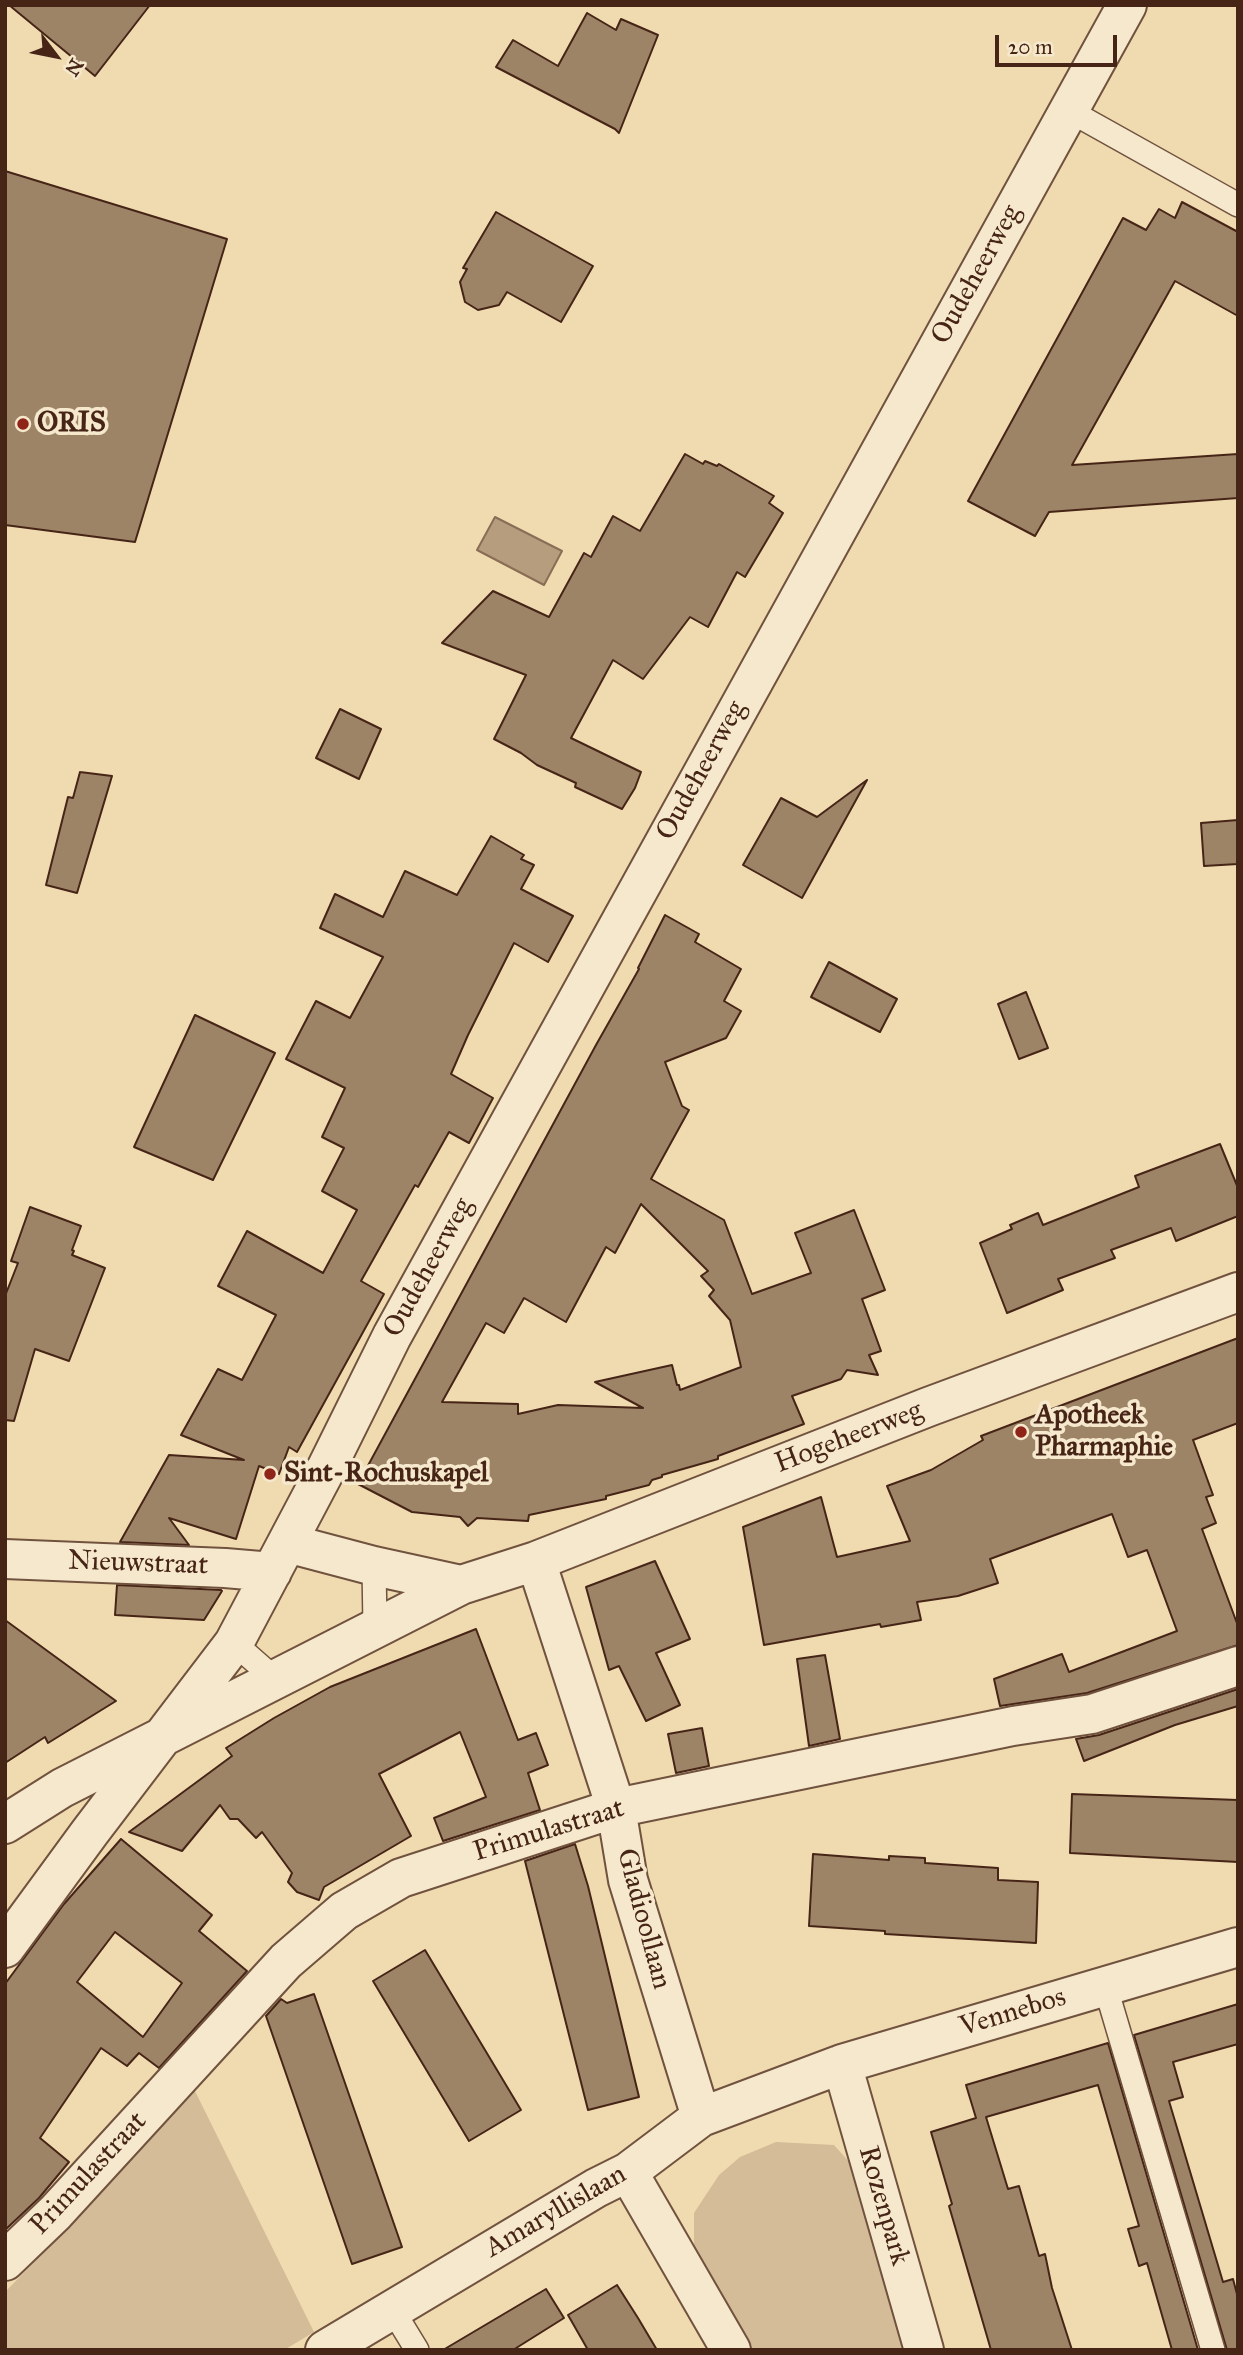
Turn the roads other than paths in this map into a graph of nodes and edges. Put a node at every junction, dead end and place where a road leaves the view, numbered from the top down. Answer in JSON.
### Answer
{"nodes":[{"id":1,"x":1127,"y":5,"type":"edge"},
{"id":2,"x":1068,"y":110,"type":"junction"},
{"id":3,"x":1238,"y":205,"type":"edge"},
{"id":4,"x":1238,"y":1292,"type":"edge"},
{"id":5,"x":280,"y":1557,"type":"junction"},
{"id":6,"x":5,"y":1559,"type":"edge"},
{"id":7,"x":536,"y":1561,"type":"junction"},
{"id":8,"x":374,"y":1566,"type":"junction"},
{"id":9,"x":461,"y":1584,"type":"junction"},
{"id":10,"x":375,"y":1627,"type":"junction"},
{"id":11,"x":234,"y":1643,"type":"junction"},
{"id":12,"x":1238,"y":1666,"type":"edge"},
{"id":13,"x":275,"y":1679,"type":"junction"},
{"id":14,"x":165,"y":1736,"type":"junction"},
{"id":15,"x":616,"y":1808,"type":"junction"},
{"id":16,"x":5,"y":1824,"type":"edge"},
{"id":17,"x":1238,"y":1947,"type":"edge"},
{"id":18,"x":5,"y":1948,"type":"edge"},
{"id":19,"x":1105,"y":1985,"type":"junction"},
{"id":20,"x":842,"y":2063,"type":"junction"},
{"id":21,"x":790,"y":2083,"type":"joint"},
{"id":22,"x":701,"y":2117,"type":"junction"},
{"id":23,"x":628,"y":2172,"type":"junction"},
{"id":24,"x":5,"y":2261,"type":"edge"},
{"id":25,"x":392,"y":2309,"type":"junction"},
{"id":26,"x":325,"y":2350,"type":"edge"},
{"id":27,"x":417,"y":2350,"type":"edge"},
{"id":28,"x":731,"y":2350,"type":"edge"},
{"id":29,"x":924,"y":2350,"type":"edge"},
{"id":30,"x":1213,"y":2350,"type":"edge"}],
"edges":[{"from":1,"to":2,"type":"street","name":"Oudeheerweg"},
{"from":2,"to":3,"type":"lane"},
{"from":2,"to":5,"type":"street","name":"Oudeheerweg"},
{"from":4,"to":7,"type":"street","name":"Hogeheerweg"},
{"from":5,"to":6,"type":"street","name":"Nieuwstraat"},
{"from":5,"to":8,"type":"street","name":"Nieuwstraat"},
{"from":5,"to":11,"type":"street","name":"Oudeheerweg"},
{"from":7,"to":9,"type":"street","name":"Hogeheerweg"},
{"from":7,"to":15,"type":"street","name":"Gladioollaan"},
{"from":8,"to":9,"type":"street","name":"Nieuwstraat"},
{"from":8,"to":10,"type":"lane"},
{"from":9,"to":10,"type":"street","name":"Hogeheerweg"},
{"from":10,"to":13,"type":"street","name":"Hogeheerweg"},
{"from":11,"to":13,"type":"lane"},
{"from":11,"to":14,"type":"street","name":"Oudeheerweg"},
{"from":12,"to":15,"type":"street","name":"Primulastraat"},
{"from":13,"to":14,"type":"street","name":"Hogeheerweg"},
{"from":14,"to":16,"type":"street","name":"Hogeheerweg"},
{"from":14,"to":18,"type":"street","name":"Oudeheerweg"},
{"from":15,"to":22,"type":"street","name":"Gladioollaan"},
{"from":15,"to":24,"type":"street","name":"Primulastraat"},
{"from":17,"to":19,"type":"street","name":"Vennebos"},
{"from":19,"to":20,"type":"street","name":"Vennebos"},
{"from":19,"to":30,"type":"lane"},
{"from":20,"to":21,"type":"street","name":"Vennebos"},
{"from":20,"to":29,"type":"street","name":"Rozenpark"},
{"from":21,"to":22,"type":"street","name":"Amaryllislaan"},
{"from":22,"to":23,"type":"street","name":"Amaryllislaan"},
{"from":23,"to":25,"type":"street","name":"Amaryllislaan"},
{"from":23,"to":28,"type":"street"},
{"from":25,"to":26,"type":"street","name":"Amaryllislaan"},
{"from":25,"to":27,"type":"lane"}]}
